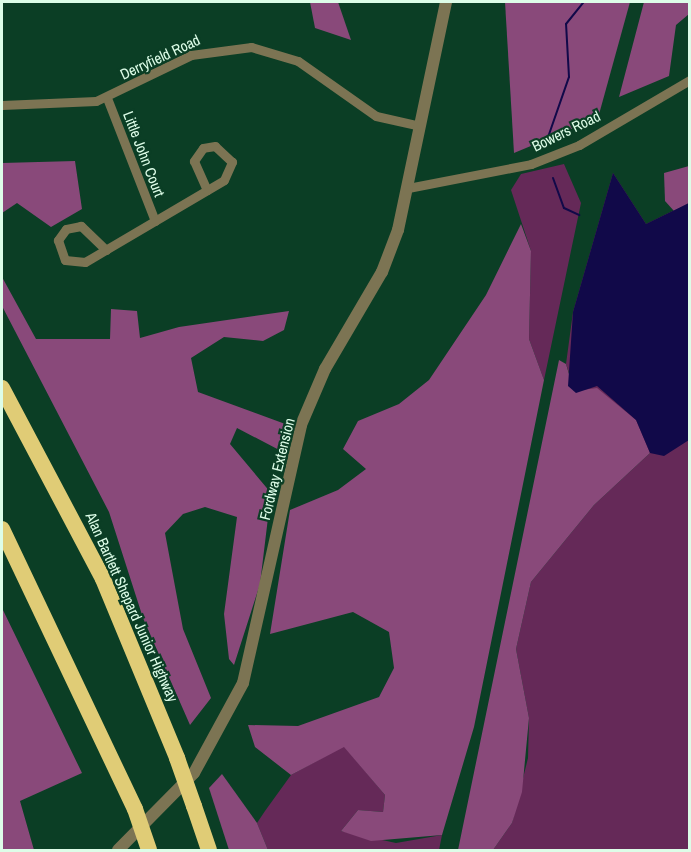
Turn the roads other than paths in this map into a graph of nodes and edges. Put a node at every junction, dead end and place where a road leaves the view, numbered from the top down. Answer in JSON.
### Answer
{"nodes":[{"id":1,"x":446,"y":2,"type":"edge"},
{"id":2,"x":690,"y":80,"type":"edge"},
{"id":3,"x":107,"y":98,"type":"junction"},
{"id":4,"x":2,"y":105,"type":"edge"},
{"id":5,"x":420,"y":126,"type":"junction"},
{"id":6,"x":408,"y":188,"type":"junction"},
{"id":7,"x":207,"y":190,"type":"junction"},
{"id":8,"x":155,"y":221,"type":"junction"},
{"id":9,"x":106,"y":250,"type":"junction"},
{"id":10,"x":2,"y":388,"type":"edge"},
{"id":11,"x":2,"y":529,"type":"edge"},
{"id":12,"x":118,"y":850,"type":"edge"},
{"id":13,"x":148,"y":850,"type":"edge"},
{"id":14,"x":209,"y":850,"type":"edge"}],
"edges":[{"from":1,"to":5,"type":"street","name":"Fordway Extension"},
{"from":2,"to":6,"type":"street","name":"Bowers Road"},
{"from":3,"to":4,"type":"street","name":"Derryfield Road"},
{"from":3,"to":5,"type":"street","name":"Derryfield Road"},
{"from":3,"to":8,"type":"street","name":"Little John Court"},
{"from":5,"to":6,"type":"street","name":"Fordway Extension"},
{"from":6,"to":12,"type":"street","name":"Fordway Extension"},
{"from":7,"to":7,"type":"street"},
{"from":7,"to":8,"type":"street"},
{"from":8,"to":9,"type":"street"},
{"from":9,"to":9,"type":"street"},
{"from":10,"to":14,"type":"highway","name":"Alan Bartlett Shepard Junior Highway","bridge":true},
{"from":11,"to":13,"type":"highway","bridge":true}]}
